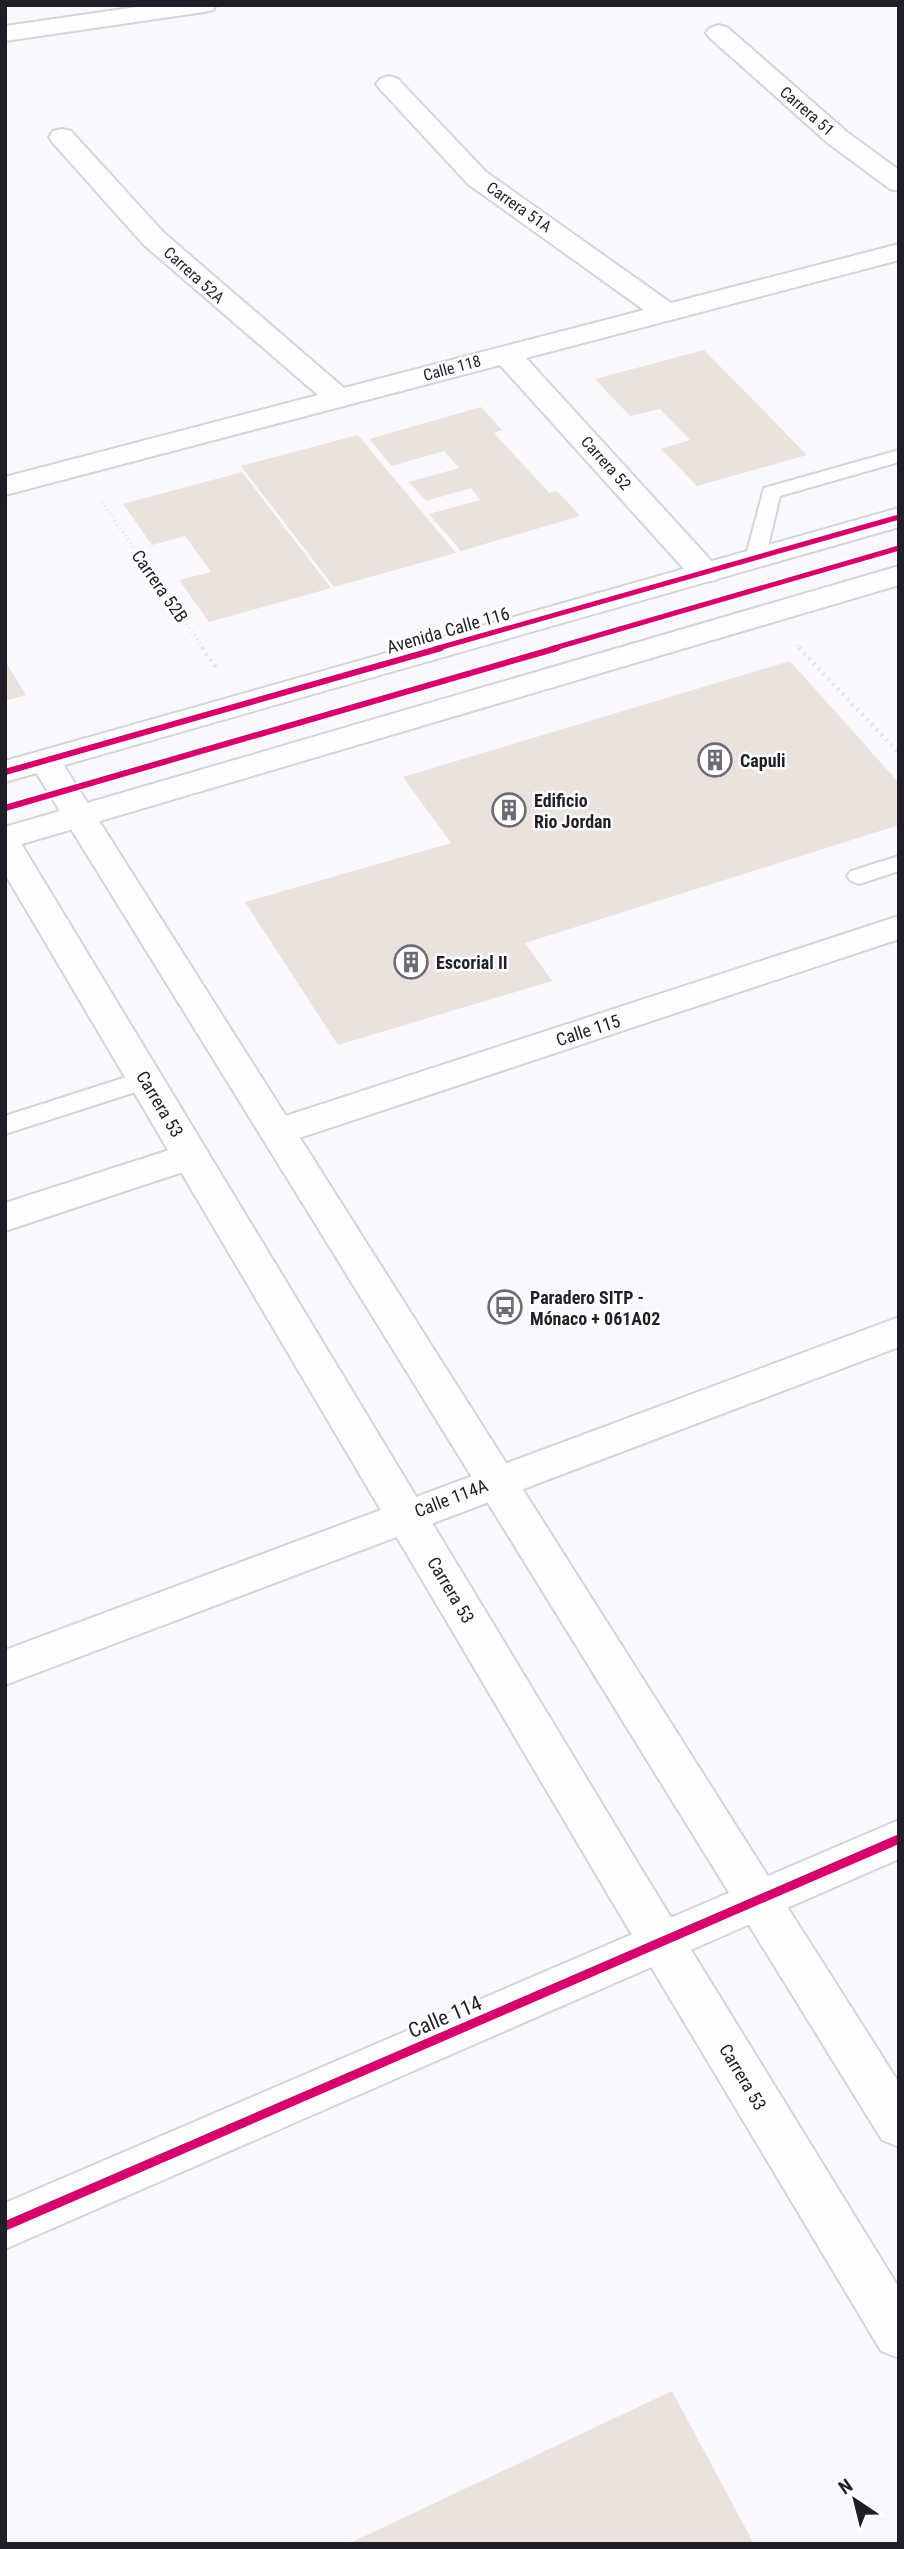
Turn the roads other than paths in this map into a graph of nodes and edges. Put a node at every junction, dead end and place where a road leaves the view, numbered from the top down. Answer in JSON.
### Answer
{"nodes":[{"id":1,"x":204,"y":5,"type":"edge"},
{"id":2,"x":719,"y":33,"type":"dead end"},
{"id":3,"x":5,"y":34,"type":"edge"},
{"id":4,"x":389,"y":84,"type":"dead end"},
{"id":5,"x":62,"y":137,"type":"dead end"},
{"id":6,"x":899,"y":183,"type":"edge"},
{"id":7,"x":899,"y":252,"type":"edge"},
{"id":8,"x":665,"y":312,"type":"junction"},
{"id":9,"x":506,"y":354,"type":"junction"},
{"id":10,"x":338,"y":398,"type":"junction"},
{"id":11,"x":899,"y":456,"type":"edge"},
{"id":12,"x":5,"y":486,"type":"edge"},
{"id":13,"x":899,"y":517,"type":"edge"},
{"id":14,"x":755,"y":559,"type":"junction"},
{"id":15,"x":705,"y":573,"type":"junction"},
{"id":16,"x":899,"y":575,"type":"edge"},
{"id":17,"x":45,"y":761,"type":"junction"},
{"id":18,"x":5,"y":772,"type":"edge"},
{"id":19,"x":80,"y":816,"type":"junction"},
{"id":20,"x":5,"y":838,"type":"edge"},
{"id":21,"x":5,"y":845,"type":"edge"},
{"id":22,"x":899,"y":863,"type":"edge"},
{"id":23,"x":859,"y":876,"type":"dead end"},
{"id":24,"x":899,"y":927,"type":"edge"},
{"id":25,"x":145,"y":1080,"type":"junction"},
{"id":26,"x":5,"y":1125,"type":"edge"},
{"id":27,"x":277,"y":1132,"type":"junction"},
{"id":28,"x":191,"y":1156,"type":"junction"},
{"id":29,"x":5,"y":1217,"type":"edge"},
{"id":30,"x":899,"y":1331,"type":"edge"},
{"id":31,"x":496,"y":1481,"type":"junction"},
{"id":32,"x":406,"y":1516,"type":"junction"},
{"id":33,"x":5,"y":1668,"type":"edge"},
{"id":34,"x":899,"y":1839,"type":"edge"},
{"id":35,"x":759,"y":1901,"type":"junction"},
{"id":36,"x":661,"y":1942,"type":"junction"},
{"id":37,"x":899,"y":2125,"type":"edge"},
{"id":38,"x":5,"y":2226,"type":"edge"},
{"id":39,"x":899,"y":2334,"type":"edge"}],
"edges":[{"from":1,"to":3,"type":"street"},
{"from":2,"to":6,"type":"street","name":"Carrera 51"},
{"from":4,"to":8,"type":"street","name":"Carrera 51A"},
{"from":5,"to":10,"type":"street","name":"Carrera 52A"},
{"from":7,"to":8,"type":"street","name":"Calle 118"},
{"from":8,"to":9,"type":"street","name":"Calle 118"},
{"from":9,"to":10,"type":"street","name":"Calle 118"},
{"from":9,"to":15,"type":"street","name":"Carrera 52"},
{"from":10,"to":12,"type":"street","name":"Calle 118"},
{"from":11,"to":14,"type":"lane"},
{"from":13,"to":14,"type":"street","name":"Avenida Calle 116"},
{"from":14,"to":15,"type":"street","name":"Avenida Calle 116"},
{"from":15,"to":17,"type":"street","name":"Avenida Calle 116"},
{"from":16,"to":19,"type":"street"},
{"from":17,"to":18,"type":"street","name":"Avenida Calle 116"},
{"from":17,"to":19,"type":"street"},
{"from":19,"to":20,"type":"street"},
{"from":19,"to":27,"type":"street"},
{"from":21,"to":25,"type":"street","name":"Carrera 53"},
{"from":22,"to":23,"type":"lane"},
{"from":24,"to":27,"type":"street","name":"Calle 115"},
{"from":25,"to":26,"type":"lane"},
{"from":25,"to":28,"type":"street","name":"Carrera 53"},
{"from":27,"to":31,"type":"street"},
{"from":28,"to":29,"type":"street"},
{"from":28,"to":32,"type":"street","name":"Carrera 53"},
{"from":30,"to":31,"type":"street","name":"Calle 114A"},
{"from":31,"to":32,"type":"street","name":"Calle 114A"},
{"from":31,"to":35,"type":"street"},
{"from":32,"to":33,"type":"street","name":"Calle 114A"},
{"from":32,"to":36,"type":"street","name":"Carrera 53"},
{"from":34,"to":35,"type":"street","name":"Calle 114"},
{"from":35,"to":36,"type":"street","name":"Calle 114"},
{"from":35,"to":37,"type":"street"},
{"from":36,"to":38,"type":"street","name":"Calle 114"},
{"from":36,"to":39,"type":"street","name":"Carrera 53"}]}
